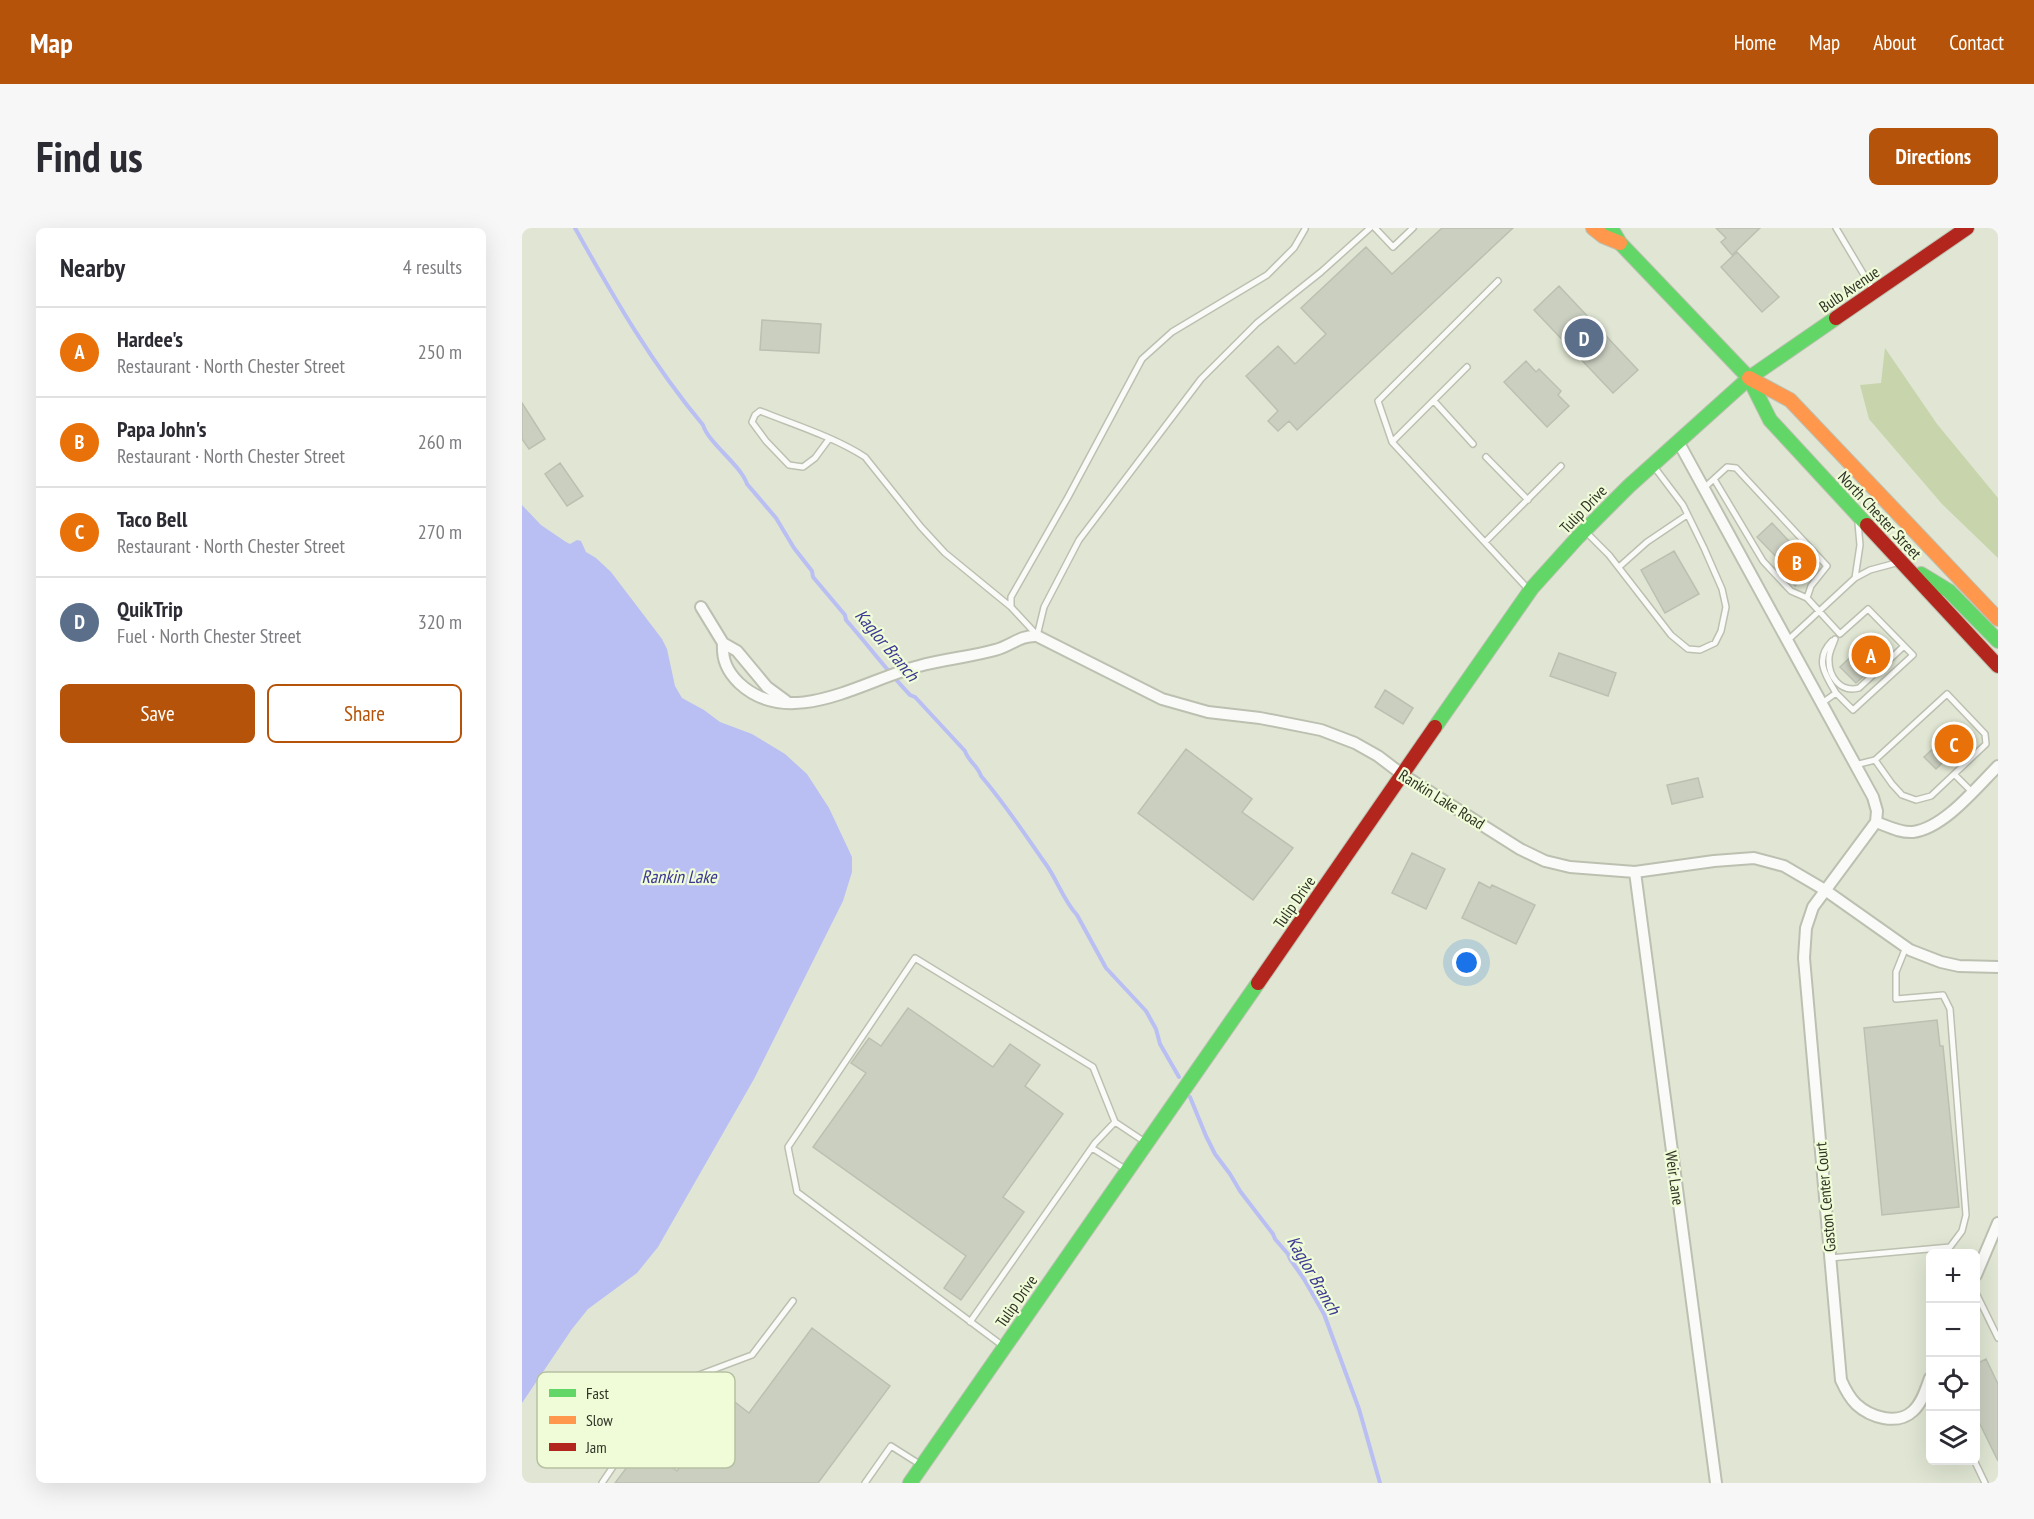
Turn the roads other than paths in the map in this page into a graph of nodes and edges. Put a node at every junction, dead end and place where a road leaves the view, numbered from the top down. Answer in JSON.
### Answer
{"nodes":[{"id":1,"x":1305,"y":228,"type":"edge"},
{"id":2,"x":1370,"y":228,"type":"edge"},
{"id":3,"x":1375,"y":228,"type":"edge"},
{"id":4,"x":1413,"y":228,"type":"edge"},
{"id":5,"x":1593,"y":228,"type":"edge"},
{"id":6,"x":1611,"y":228,"type":"edge"},
{"id":7,"x":1836,"y":228,"type":"edge"},
{"id":8,"x":1967,"y":228,"type":"edge"},
{"id":9,"x":1620,"y":243,"type":"junction"},
{"id":10,"x":1498,"y":281,"type":"dead end"},
{"id":11,"x":1874,"y":291,"type":"junction"},
{"id":12,"x":1467,"y":366,"type":"dead end"},
{"id":13,"x":1749,"y":378,"type":"junction"},
{"id":14,"x":1434,"y":401,"type":"junction"},
{"id":15,"x":829,"y":439,"type":"junction"},
{"id":16,"x":1392,"y":442,"type":"junction"},
{"id":17,"x":1679,"y":443,"type":"junction"},
{"id":18,"x":1473,"y":444,"type":"dead end"},
{"id":19,"x":1486,"y":457,"type":"dead end"},
{"id":20,"x":1561,"y":465,"type":"dead end"},
{"id":21,"x":1653,"y":465,"type":"junction"},
{"id":22,"x":1714,"y":479,"type":"junction"},
{"id":23,"x":1704,"y":488,"type":"junction"},
{"id":24,"x":1528,"y":500,"type":"junction"},
{"id":25,"x":1688,"y":515,"type":"junction"},
{"id":26,"x":1857,"y":515,"type":"junction"},
{"id":27,"x":1585,"y":531,"type":"junction"},
{"id":28,"x":1485,"y":542,"type":"junction"},
{"id":29,"x":1900,"y":562,"type":"junction"},
{"id":30,"x":1619,"y":567,"type":"junction"},
{"id":31,"x":1855,"y":578,"type":"junction"},
{"id":32,"x":1530,"y":591,"type":"junction"},
{"id":33,"x":1807,"y":598,"type":"junction"},
{"id":34,"x":701,"y":607,"type":"dead end"},
{"id":35,"x":1011,"y":607,"type":"junction"},
{"id":36,"x":1819,"y":610,"type":"junction"},
{"id":37,"x":1998,"y":619,"type":"edge"},
{"id":38,"x":1840,"y":634,"type":"junction"},
{"id":39,"x":1037,"y":636,"type":"junction"},
{"id":40,"x":1835,"y":639,"type":"junction"},
{"id":41,"x":1787,"y":641,"type":"junction"},
{"id":42,"x":1998,"y":641,"type":"edge"},
{"id":43,"x":723,"y":643,"type":"junction"},
{"id":44,"x":1904,"y":646,"type":"junction"},
{"id":45,"x":1998,"y":666,"type":"edge"},
{"id":46,"x":1836,"y":693,"type":"junction"},
{"id":47,"x":786,"y":701,"type":"junction"},
{"id":48,"x":1821,"y":704,"type":"junction"},
{"id":49,"x":1875,"y":760,"type":"junction"},
{"id":50,"x":1855,"y":765,"type":"junction"},
{"id":51,"x":1998,"y":766,"type":"edge"},
{"id":52,"x":1403,"y":775,"type":"junction"},
{"id":53,"x":1954,"y":775,"type":"junction"},
{"id":54,"x":1972,"y":792,"type":"junction"},
{"id":55,"x":1876,"y":822,"type":"junction"},
{"id":56,"x":1635,"y":872,"type":"junction"},
{"id":57,"x":1825,"y":890,"type":"junction"},
{"id":58,"x":1906,"y":947,"type":"junction"},
{"id":59,"x":1998,"y":967,"type":"edge"},
{"id":60,"x":1115,"y":1122,"type":"junction"},
{"id":61,"x":1146,"y":1143,"type":"junction"},
{"id":62,"x":1092,"y":1148,"type":"junction"},
{"id":63,"x":1127,"y":1170,"type":"junction"},
{"id":64,"x":1998,"y":1223,"type":"edge"},
{"id":65,"x":1830,"y":1258,"type":"junction"},
{"id":66,"x":1980,"y":1266,"type":"edge"},
{"id":67,"x":793,"y":1301,"type":"dead end"},
{"id":68,"x":1980,"y":1301,"type":"edge"},
{"id":69,"x":970,"y":1322,"type":"junction"},
{"id":70,"x":1998,"y":1338,"type":"edge"},
{"id":71,"x":1004,"y":1347,"type":"junction"},
{"id":72,"x":707,"y":1372,"type":"edge"},
{"id":73,"x":1926,"y":1388,"type":"edge"},
{"id":74,"x":1976,"y":1465,"type":"edge"},
{"id":75,"x":922,"y":1466,"type":"junction"},
{"id":76,"x":612,"y":1468,"type":"edge"},
{"id":77,"x":602,"y":1483,"type":"edge"},
{"id":78,"x":865,"y":1483,"type":"edge"},
{"id":79,"x":910,"y":1483,"type":"edge"},
{"id":80,"x":1716,"y":1483,"type":"edge"},
{"id":81,"x":1985,"y":1483,"type":"edge"}],
"edges":[{"from":1,"to":35,"type":"lane"},
{"from":2,"to":39,"type":"lane"},
{"from":3,"to":4,"type":"lane"},
{"from":5,"to":9,"type":"main road","name":"North Chester Street"},
{"from":6,"to":9,"type":"main road","name":"North Chester Street"},
{"from":7,"to":11,"type":"lane"},
{"from":8,"to":11,"type":"main road","name":"Bulb Avenue"},
{"from":9,"to":13,"type":"main road","name":"North Chester Street"},
{"from":10,"to":16,"type":"lane"},
{"from":11,"to":13,"type":"main road","name":"Bulb Avenue"},
{"from":12,"to":14,"type":"lane"},
{"from":13,"to":17,"type":"main road","name":"Tulip Drive"},
{"from":13,"to":26,"type":"main road","name":"North Chester Street"},
{"from":13,"to":37,"type":"main road","name":"North Chester Street"},
{"from":14,"to":16,"type":"lane"},
{"from":14,"to":18,"type":"lane"},
{"from":15,"to":15,"type":"lane"},
{"from":15,"to":35,"type":"lane"},
{"from":16,"to":28,"type":"lane"},
{"from":17,"to":21,"type":"main road","name":"Tulip Drive"},
{"from":17,"to":23,"type":"street"},
{"from":19,"to":24,"type":"lane"},
{"from":20,"to":24,"type":"lane"},
{"from":21,"to":25,"type":"lane"},
{"from":21,"to":27,"type":"main road","name":"Tulip Drive"},
{"from":22,"to":23,"type":"lane"},
{"from":22,"to":33,"type":"lane"},
{"from":22,"to":33,"type":"lane"},
{"from":23,"to":41,"type":"street"},
{"from":24,"to":28,"type":"lane"},
{"from":25,"to":30,"type":"lane"},
{"from":25,"to":30,"type":"lane"},
{"from":26,"to":29,"type":"main road","name":"North Chester Street"},
{"from":26,"to":31,"type":"lane"},
{"from":27,"to":30,"type":"lane"},
{"from":27,"to":32,"type":"main road","name":"Tulip Drive"},
{"from":28,"to":32,"type":"lane"},
{"from":29,"to":31,"type":"lane"},
{"from":29,"to":42,"type":"main road"},
{"from":29,"to":45,"type":"main road","name":"North Chester Street"},
{"from":31,"to":36,"type":"lane"},
{"from":32,"to":52,"type":"main road","name":"Tulip Drive"},
{"from":33,"to":36,"type":"lane"},
{"from":34,"to":43,"type":"street"},
{"from":35,"to":39,"type":"lane"},
{"from":36,"to":38,"type":"lane"},
{"from":36,"to":41,"type":"lane"},
{"from":38,"to":40,"type":"lane"},
{"from":38,"to":44,"type":"lane"},
{"from":39,"to":47,"type":"street"},
{"from":39,"to":52,"type":"street","name":"Rankin Lake Road"},
{"from":40,"to":44,"type":"lane"},
{"from":40,"to":46,"type":"lane"},
{"from":41,"to":48,"type":"street"},
{"from":43,"to":47,"type":"street"},
{"from":43,"to":47,"type":"street"},
{"from":44,"to":46,"type":"lane"},
{"from":46,"to":48,"type":"lane"},
{"from":48,"to":50,"type":"street"},
{"from":49,"to":50,"type":"lane"},
{"from":49,"to":53,"type":"lane"},
{"from":49,"to":53,"type":"lane"},
{"from":50,"to":55,"type":"street"},
{"from":51,"to":54,"type":"street"},
{"from":52,"to":56,"type":"street","name":"Rankin Lake Road"},
{"from":52,"to":61,"type":"main road","name":"Tulip Drive"},
{"from":53,"to":54,"type":"lane"},
{"from":54,"to":55,"type":"street"},
{"from":55,"to":57,"type":"street","name":"Gaston Center Court"},
{"from":56,"to":57,"type":"street","name":"Rankin Lake Road"},
{"from":56,"to":80,"type":"street","name":"Weir Lane"},
{"from":57,"to":58,"type":"street","name":"Rankin Lake Road"},
{"from":57,"to":65,"type":"street","name":"Gaston Center Court"},
{"from":58,"to":59,"type":"street","name":"Rankin Lake Road"},
{"from":58,"to":65,"type":"lane"},
{"from":60,"to":61,"type":"lane"},
{"from":60,"to":62,"type":"lane"},
{"from":60,"to":69,"type":"lane"},
{"from":61,"to":63,"type":"main road","name":"Tulip Drive"},
{"from":62,"to":63,"type":"lane"},
{"from":62,"to":69,"type":"lane"},
{"from":63,"to":71,"type":"main road","name":"Tulip Drive"},
{"from":64,"to":66,"type":"street"},
{"from":65,"to":73,"type":"street","name":"Gaston Center Court"},
{"from":67,"to":72,"type":"lane"},
{"from":68,"to":70,"type":"lane"},
{"from":69,"to":71,"type":"lane"},
{"from":71,"to":75,"type":"main road","name":"Tulip Drive"},
{"from":74,"to":81,"type":"lane"},
{"from":75,"to":78,"type":"lane"},
{"from":75,"to":79,"type":"main road","name":"Tulip Drive"},
{"from":76,"to":77,"type":"lane"}]}
